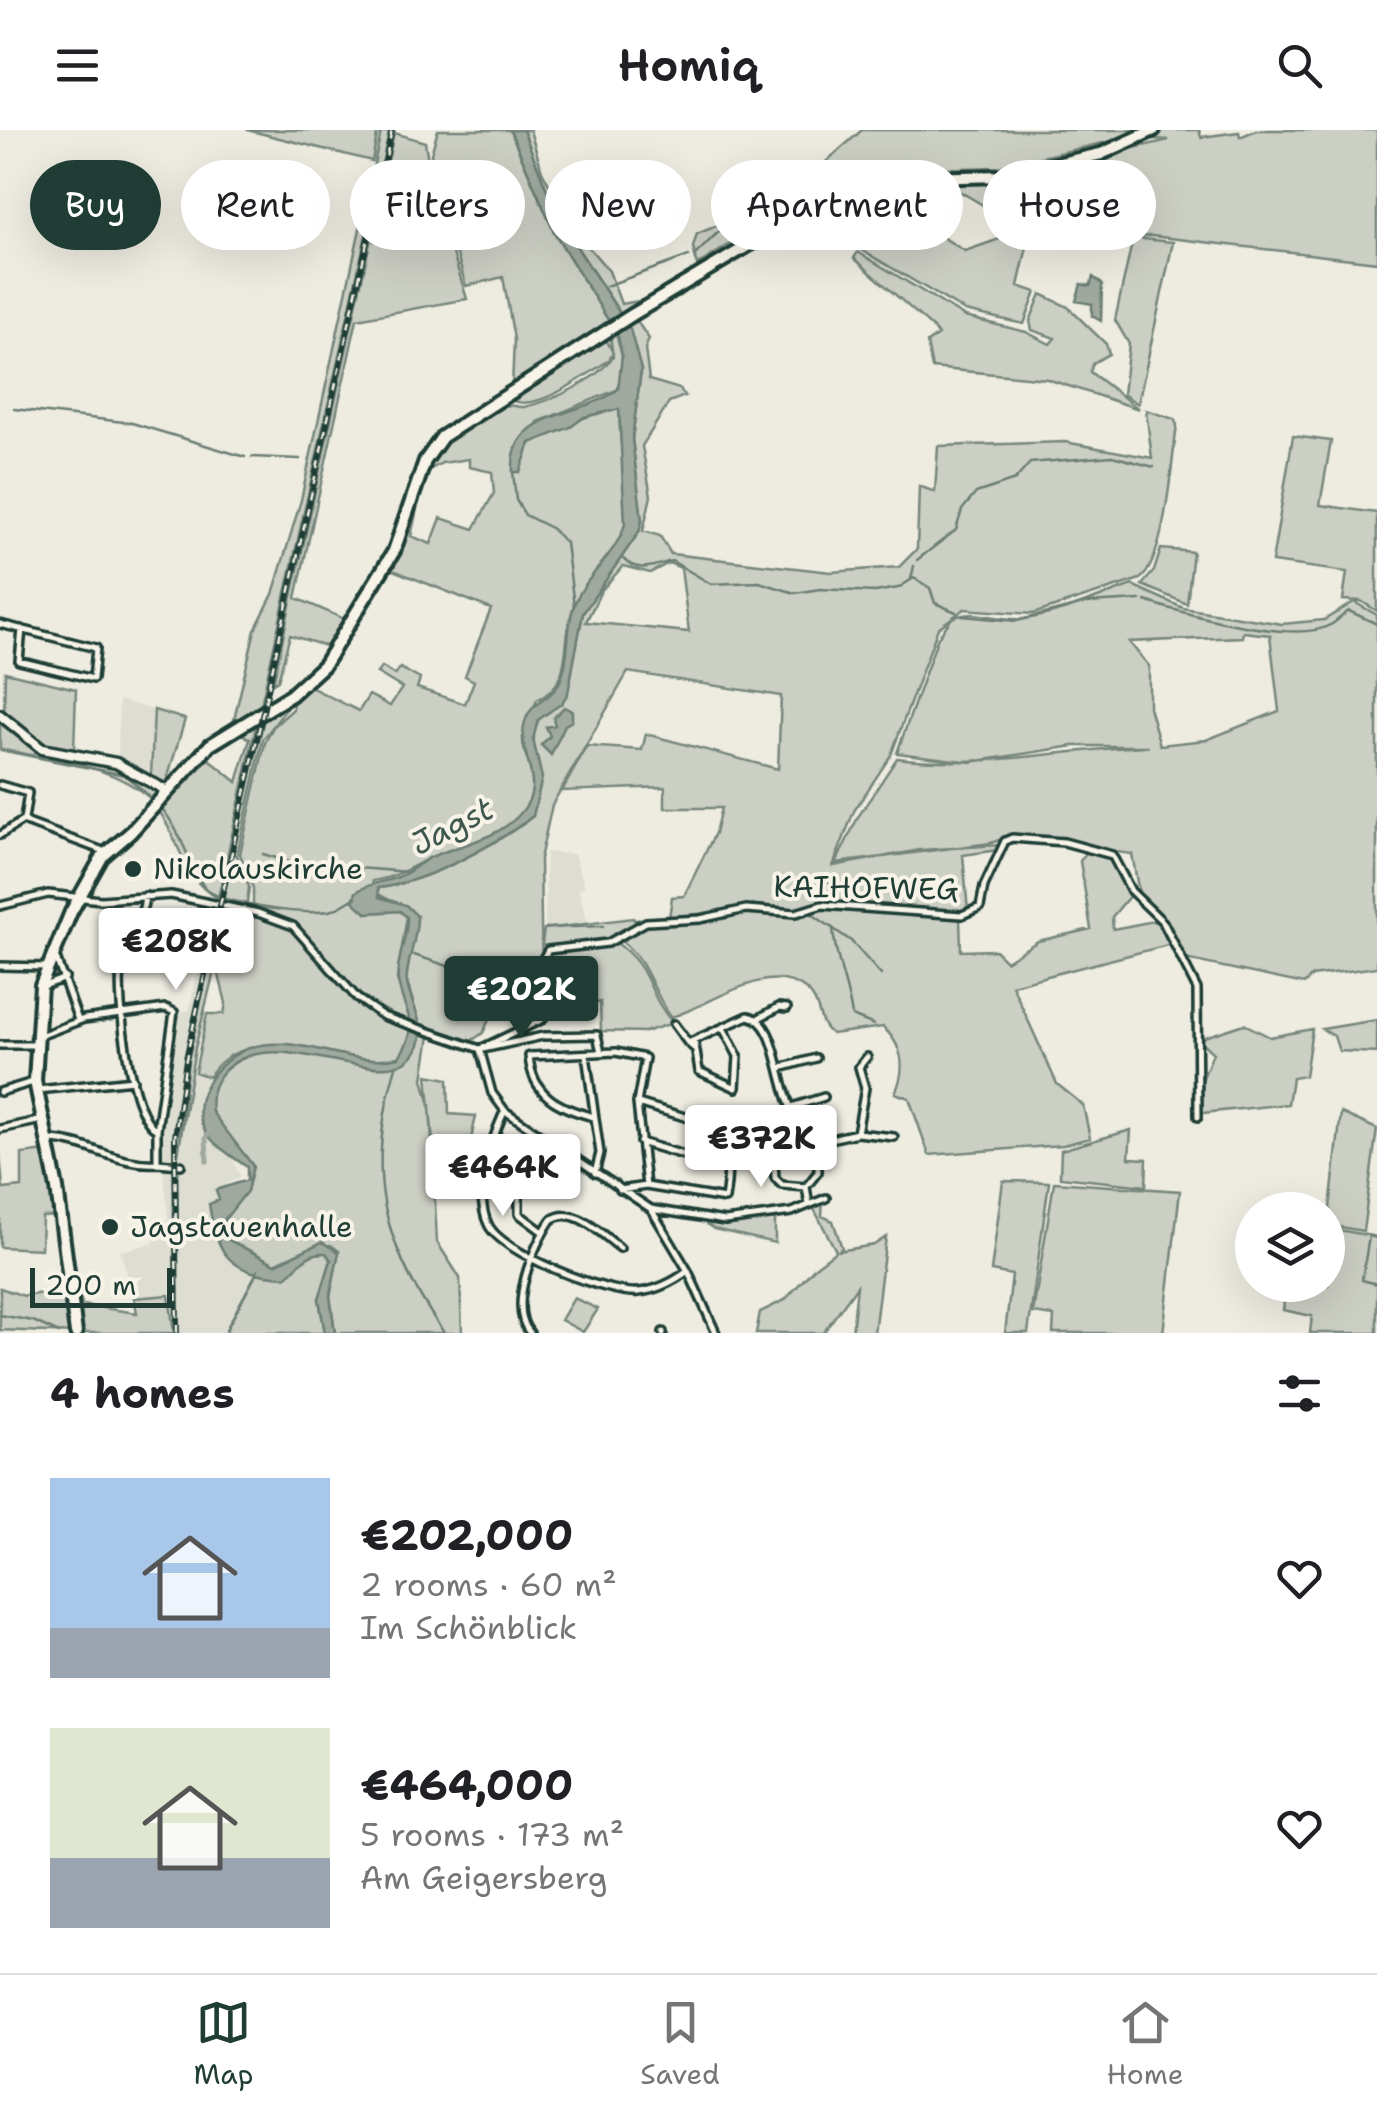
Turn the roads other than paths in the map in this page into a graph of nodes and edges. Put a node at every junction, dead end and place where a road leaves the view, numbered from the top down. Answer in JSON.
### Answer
{"nodes":[{"id":1,"x":1154,"y":130,"type":"edge"},
{"id":2,"x":0,"y":624,"type":"edge"},
{"id":3,"x":22,"y":629,"type":"junction"},
{"id":4,"x":0,"y":715,"type":"edge"},
{"id":5,"x":0,"y":784,"type":"edge"},
{"id":6,"x":167,"y":792,"type":"junction"},
{"id":7,"x":24,"y":820,"type":"junction"},
{"id":8,"x":0,"y":835,"type":"edge"},
{"id":9,"x":106,"y":852,"type":"junction"},
{"id":10,"x":145,"y":896,"type":"junction"},
{"id":11,"x":79,"y":898,"type":"junction"},
{"id":12,"x":0,"y":906,"type":"edge"},
{"id":13,"x":53,"y":962,"type":"junction"},
{"id":14,"x":0,"y":966,"type":"edge"},
{"id":15,"x":66,"y":978,"type":"junction"},
{"id":16,"x":41,"y":985,"type":"junction"},
{"id":17,"x":787,"y":1008,"type":"dead end"},
{"id":18,"x":120,"y":1012,"type":"junction"},
{"id":19,"x":758,"y":1018,"type":"junction"},
{"id":20,"x":78,"y":1020,"type":"junction"},
{"id":21,"x":674,"y":1024,"type":"dead end"},
{"id":22,"x":724,"y":1030,"type":"junction"},
{"id":23,"x":696,"y":1040,"type":"junction"},
{"id":24,"x":35,"y":1041,"type":"junction"},
{"id":25,"x":688,"y":1043,"type":"junction"},
{"id":26,"x":0,"y":1045,"type":"edge"},
{"id":27,"x":694,"y":1048,"type":"junction"},
{"id":28,"x":480,"y":1049,"type":"junction"},
{"id":29,"x":601,"y":1052,"type":"junction"},
{"id":30,"x":586,"y":1054,"type":"junction"},
{"id":31,"x":866,"y":1057,"type":"dead end"},
{"id":32,"x":816,"y":1058,"type":"dead end"},
{"id":33,"x":780,"y":1068,"type":"junction"},
{"id":34,"x":133,"y":1080,"type":"junction"},
{"id":35,"x":36,"y":1086,"type":"junction"},
{"id":36,"x":0,"y":1092,"type":"edge"},
{"id":37,"x":824,"y":1097,"type":"dead end"},
{"id":38,"x":637,"y":1103,"type":"junction"},
{"id":39,"x":792,"y":1106,"type":"junction"},
{"id":40,"x":504,"y":1111,"type":"junction"},
{"id":41,"x":594,"y":1116,"type":"junction"},
{"id":42,"x":1198,"y":1117,"type":"dead end"},
{"id":43,"x":42,"y":1120,"type":"junction"},
{"id":44,"x":0,"y":1128,"type":"edge"},
{"id":45,"x":157,"y":1130,"type":"junction"},
{"id":46,"x":857,"y":1133,"type":"junction"},
{"id":47,"x":894,"y":1138,"type":"dead end"},
{"id":48,"x":48,"y":1140,"type":"junction"},
{"id":49,"x":640,"y":1142,"type":"junction"},
{"id":50,"x":817,"y":1142,"type":"junction"},
{"id":51,"x":774,"y":1144,"type":"dead end"},
{"id":52,"x":157,"y":1163,"type":"junction"},
{"id":53,"x":181,"y":1166,"type":"dead end"},
{"id":54,"x":727,"y":1168,"type":"junction"},
{"id":55,"x":595,"y":1173,"type":"junction"},
{"id":56,"x":518,"y":1181,"type":"dead end"},
{"id":57,"x":646,"y":1186,"type":"junction"},
{"id":58,"x":806,"y":1187,"type":"junction"},
{"id":59,"x":619,"y":1190,"type":"junction"},
{"id":60,"x":826,"y":1198,"type":"dead end"},
{"id":61,"x":809,"y":1206,"type":"junction"},
{"id":62,"x":650,"y":1209,"type":"junction"},
{"id":63,"x":543,"y":1232,"type":"junction"},
{"id":64,"x":620,"y":1248,"type":"dead end"},
{"id":65,"x":533,"y":1260,"type":"junction"},
{"id":66,"x":688,"y":1271,"type":"junction"},
{"id":67,"x":76,"y":1333,"type":"edge"},
{"id":68,"x":530,"y":1333,"type":"edge"},
{"id":69,"x":716,"y":1333,"type":"edge"}],
"edges":[{"from":1,"to":6,"type":"main road"},
{"from":2,"to":3,"type":"street"},
{"from":3,"to":3,"type":"street"},
{"from":4,"to":6,"type":"street"},
{"from":5,"to":7,"type":"street"},
{"from":6,"to":9,"type":"main road"},
{"from":7,"to":8,"type":"street"},
{"from":7,"to":9,"type":"street"},
{"from":9,"to":11,"type":"main road"},
{"from":10,"to":11,"type":"street"},
{"from":10,"to":18,"type":"street"},
{"from":10,"to":28,"type":"street"},
{"from":11,"to":12,"type":"street"},
{"from":11,"to":13,"type":"main road"},
{"from":13,"to":14,"type":"street"},
{"from":13,"to":15,"type":"street"},
{"from":13,"to":16,"type":"main road"},
{"from":15,"to":16,"type":"street"},
{"from":15,"to":20,"type":"street"},
{"from":16,"to":24,"type":"main road"},
{"from":17,"to":19,"type":"street"},
{"from":18,"to":20,"type":"street"},
{"from":18,"to":34,"type":"street"},
{"from":18,"to":45,"type":"street"},
{"from":19,"to":22,"type":"street"},
{"from":19,"to":33,"type":"street"},
{"from":20,"to":24,"type":"street"},
{"from":21,"to":25,"type":"street"},
{"from":22,"to":23,"type":"street"},
{"from":22,"to":27,"type":"street"},
{"from":23,"to":25,"type":"street"},
{"from":23,"to":27,"type":"street"},
{"from":24,"to":26,"type":"street"},
{"from":24,"to":35,"type":"main road"},
{"from":25,"to":27,"type":"street"},
{"from":28,"to":29,"type":"street"},
{"from":28,"to":40,"type":"street"},
{"from":28,"to":42,"type":"street","name":"KAIHOFWEG"},
{"from":29,"to":30,"type":"street"},
{"from":29,"to":38,"type":"street"},
{"from":30,"to":41,"type":"street"},
{"from":30,"to":41,"type":"street"},
{"from":31,"to":46,"type":"street"},
{"from":32,"to":33,"type":"street"},
{"from":33,"to":39,"type":"street"},
{"from":34,"to":35,"type":"street"},
{"from":34,"to":45,"type":"street"},
{"from":35,"to":36,"type":"street"},
{"from":35,"to":43,"type":"main road"},
{"from":37,"to":39,"type":"street"},
{"from":38,"to":49,"type":"street"},
{"from":38,"to":54,"type":"street"},
{"from":39,"to":50,"type":"street"},
{"from":40,"to":55,"type":"street"},
{"from":40,"to":65,"type":"street"},
{"from":41,"to":55,"type":"street"},
{"from":43,"to":44,"type":"street"},
{"from":43,"to":48,"type":"main road"},
{"from":45,"to":52,"type":"street"},
{"from":46,"to":47,"type":"street"},
{"from":46,"to":50,"type":"street"},
{"from":48,"to":52,"type":"street"},
{"from":48,"to":67,"type":"main road"},
{"from":49,"to":54,"type":"street"},
{"from":49,"to":57,"type":"street"},
{"from":50,"to":58,"type":"street"},
{"from":51,"to":58,"type":"street"},
{"from":52,"to":53,"type":"street"},
{"from":54,"to":57,"type":"street"},
{"from":55,"to":59,"type":"street"},
{"from":56,"to":63,"type":"street"},
{"from":57,"to":59,"type":"street"},
{"from":58,"to":61,"type":"street"},
{"from":59,"to":62,"type":"street"},
{"from":60,"to":61,"type":"street"},
{"from":61,"to":62,"type":"street"},
{"from":62,"to":66,"type":"street"},
{"from":63,"to":64,"type":"street"},
{"from":63,"to":65,"type":"street"},
{"from":65,"to":66,"type":"street"},
{"from":65,"to":68,"type":"street"},
{"from":66,"to":69,"type":"street"}]}
